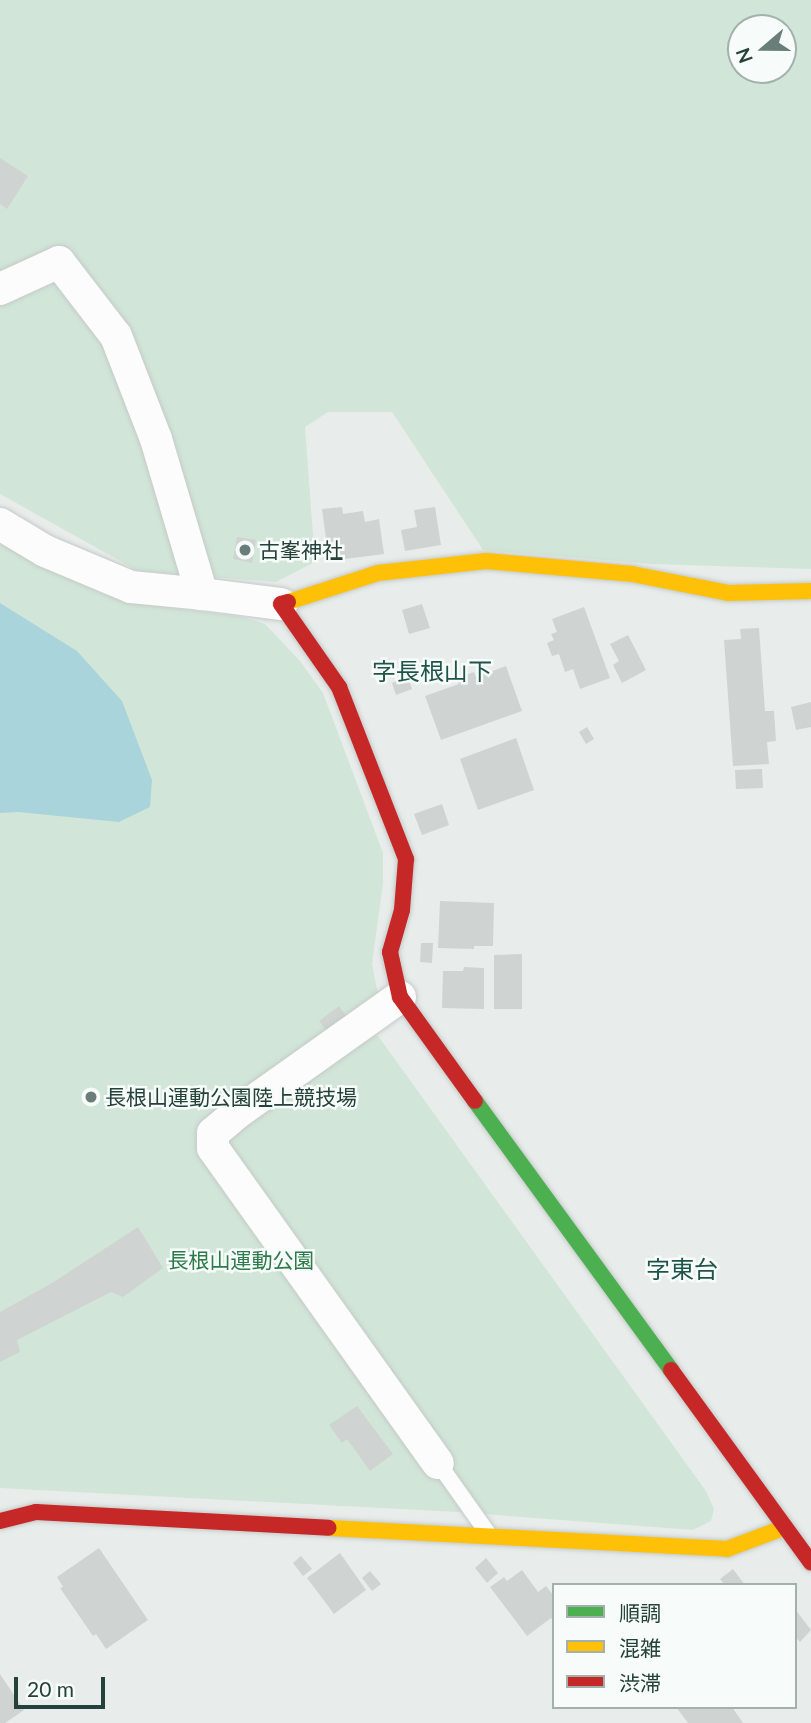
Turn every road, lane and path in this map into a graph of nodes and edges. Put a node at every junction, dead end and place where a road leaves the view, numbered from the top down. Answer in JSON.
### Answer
{"nodes":[{"id":1,"x":0,"y":289,"type":"edge"},
{"id":2,"x":0,"y":524,"type":"edge"},
{"id":3,"x":811,"y":591,"type":"edge"},
{"id":4,"x":202,"y":594,"type":"junction"},
{"id":5,"x":281,"y":604,"type":"junction"},
{"id":6,"x":400,"y":997,"type":"junction"},
{"id":7,"x":438,"y":1463,"type":"joint"},
{"id":8,"x":0,"y":1521,"type":"edge"},
{"id":9,"x":783,"y":1528,"type":"junction"},
{"id":10,"x":488,"y":1534,"type":"junction"},
{"id":11,"x":811,"y":1563,"type":"edge"}],
"edges":[{"from":1,"to":4,"type":"street"},
{"from":2,"to":4,"type":"street"},
{"from":3,"to":5,"type":"street"},
{"from":4,"to":5,"type":"street"},
{"from":5,"to":6,"type":"street"},
{"from":6,"to":7,"type":"street"},
{"from":6,"to":9,"type":"street"},
{"from":7,"to":10,"type":"lane"},
{"from":8,"to":10,"type":"street"},
{"from":9,"to":10,"type":"street"},
{"from":9,"to":11,"type":"street"}]}
